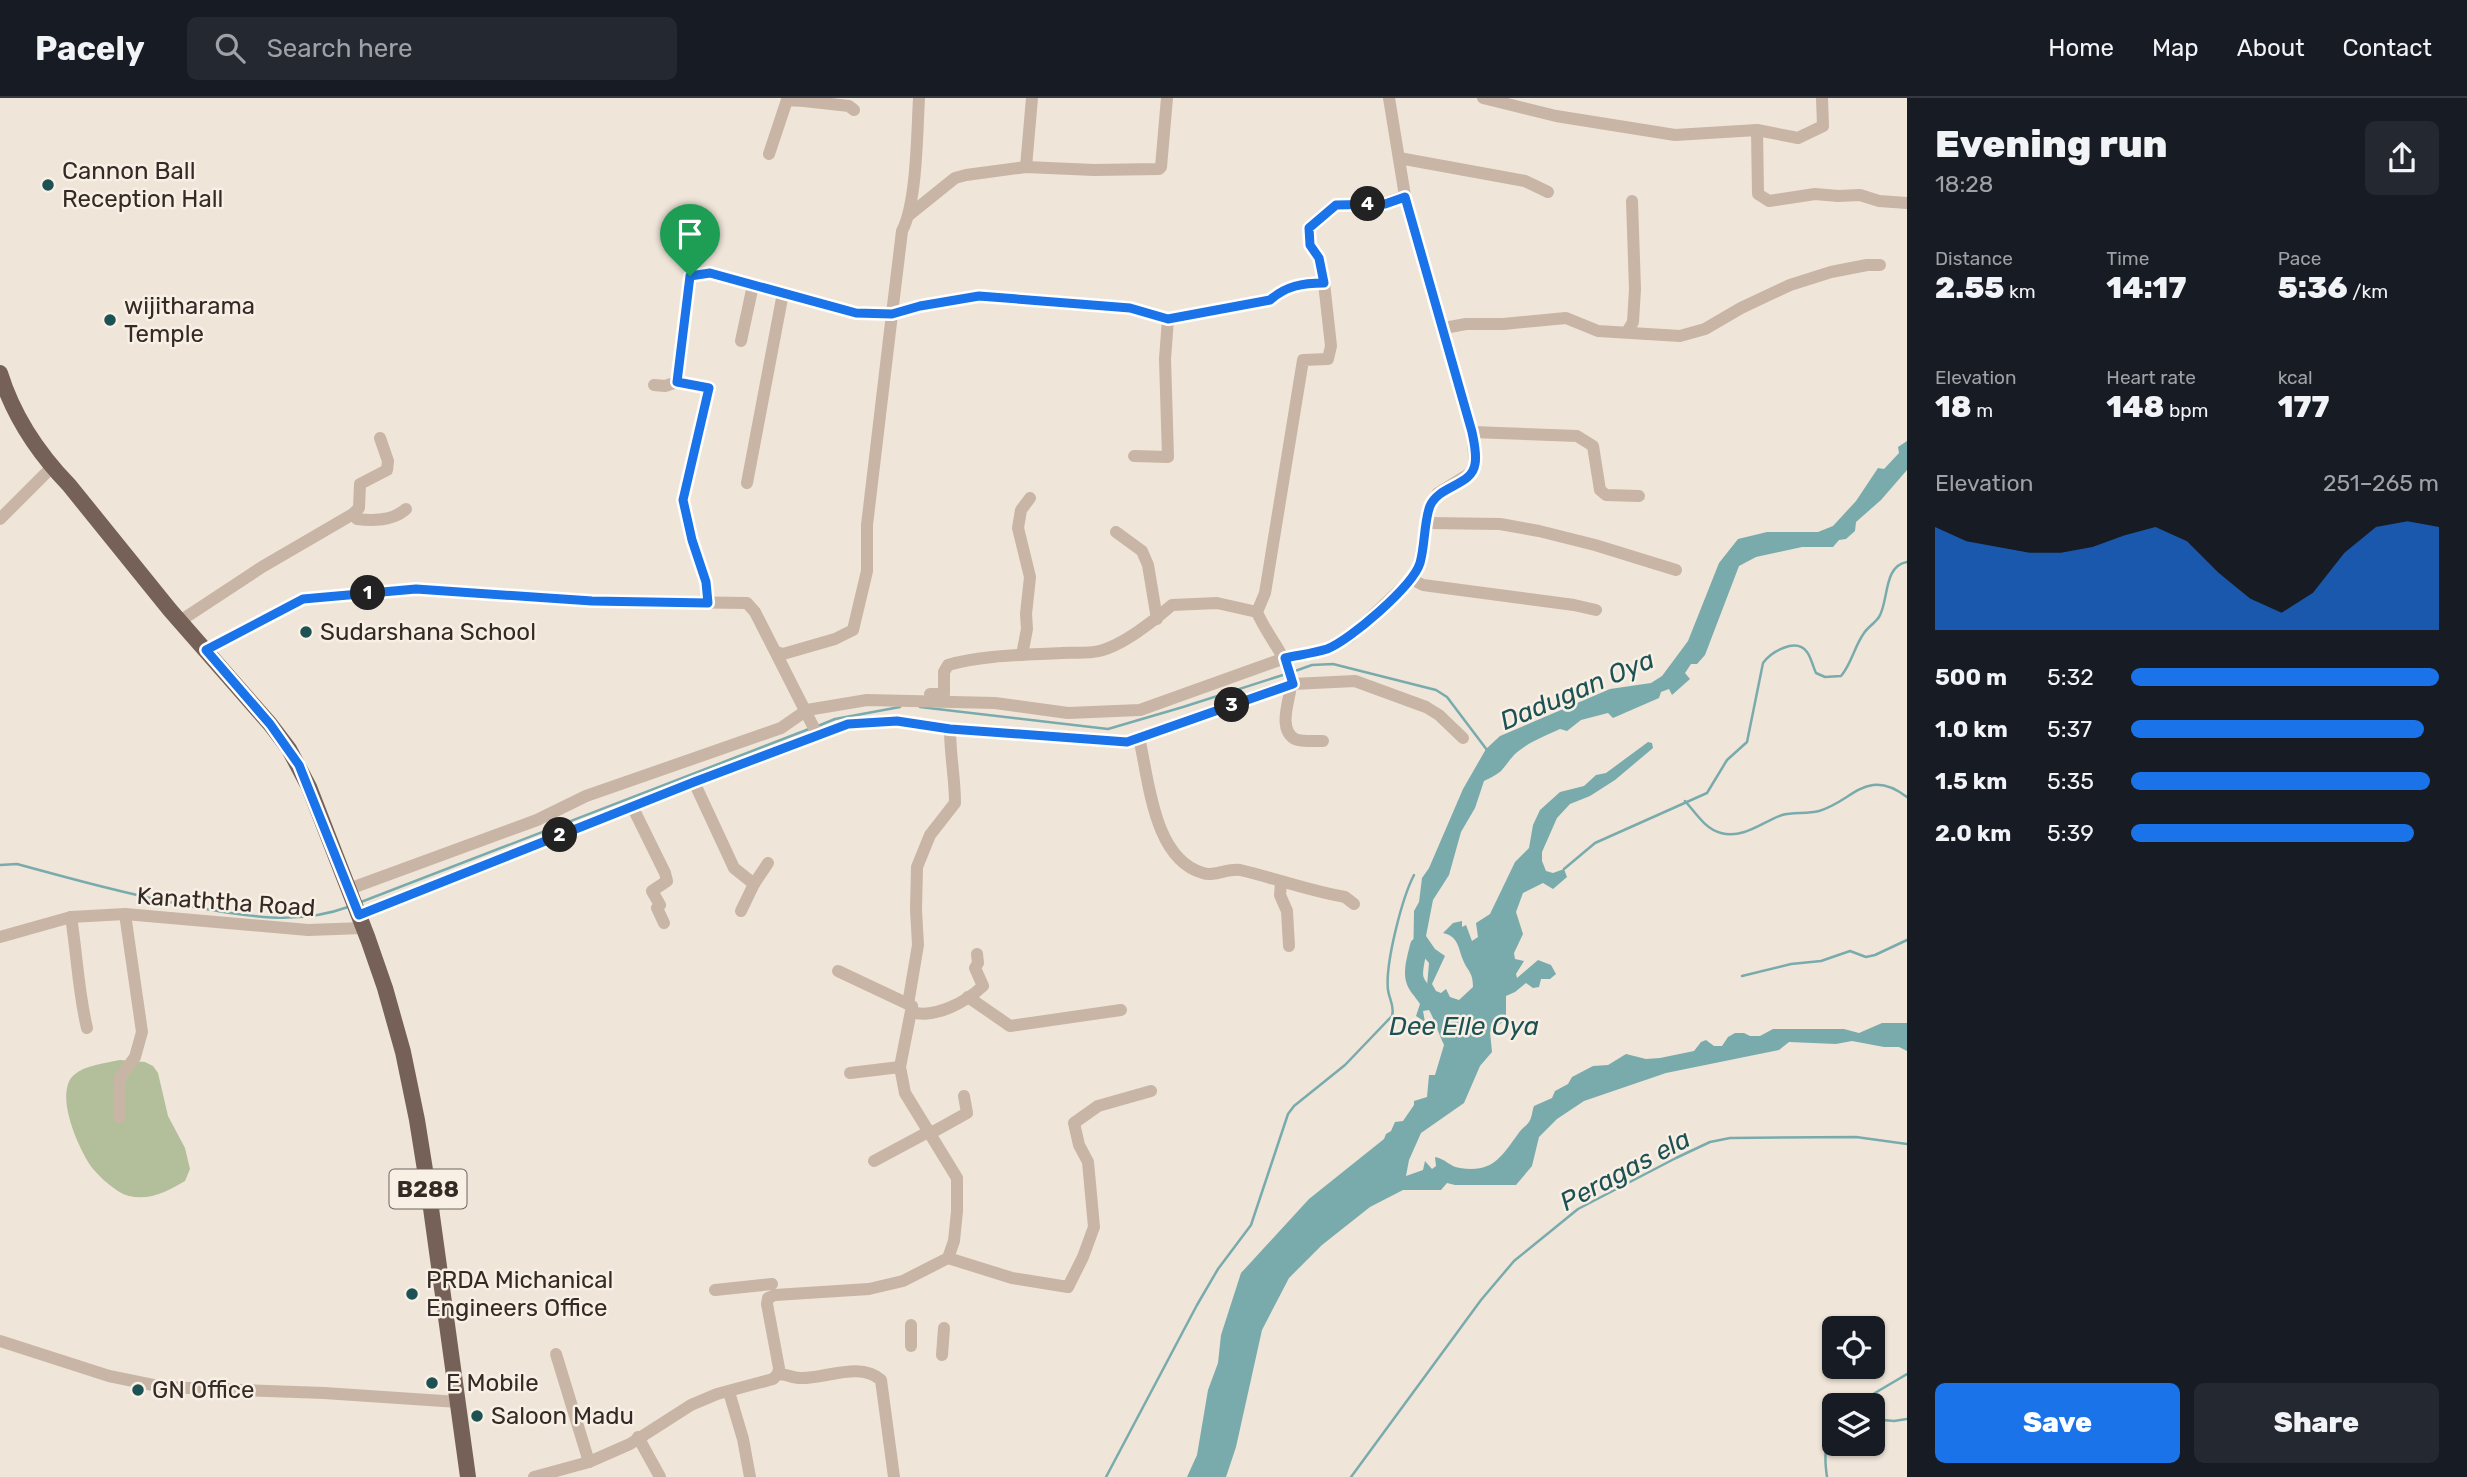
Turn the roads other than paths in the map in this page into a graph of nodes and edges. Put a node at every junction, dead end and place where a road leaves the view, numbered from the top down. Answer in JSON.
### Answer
{"nodes":[{"id":1,"x":919,"y":98,"type":"edge"},
{"id":2,"x":1032,"y":98,"type":"edge"},
{"id":3,"x":1167,"y":98,"type":"edge"},
{"id":4,"x":1389,"y":98,"type":"edge"},
{"id":5,"x":1483,"y":98,"type":"edge"},
{"id":6,"x":1822,"y":98,"type":"edge"},
{"id":7,"x":804,"y":99,"type":"edge"},
{"id":8,"x":854,"y":110,"type":"dead end"},
{"id":9,"x":1757,"y":130,"type":"junction"},
{"id":10,"x":769,"y":154,"type":"dead end"},
{"id":11,"x":1399,"y":158,"type":"junction"},
{"id":12,"x":1026,"y":167,"type":"junction"},
{"id":13,"x":1548,"y":192,"type":"dead end"},
{"id":14,"x":1405,"y":197,"type":"junction"},
{"id":15,"x":1632,"y":201,"type":"dead end"},
{"id":16,"x":1907,"y":203,"type":"edge"},
{"id":17,"x":909,"y":215,"type":"junction"},
{"id":18,"x":1880,"y":265,"type":"dead end"},
{"id":19,"x":734,"y":272,"type":"dead end"},
{"id":20,"x":749,"y":283,"type":"junction"},
{"id":21,"x":1324,"y":283,"type":"junction"},
{"id":22,"x":783,"y":293,"type":"junction"},
{"id":23,"x":892,"y":314,"type":"junction"},
{"id":24,"x":1168,"y":319,"type":"junction"},
{"id":25,"x":1444,"y":328,"type":"junction"},
{"id":26,"x":1627,"y":332,"type":"junction"},
{"id":27,"x":741,"y":341,"type":"dead end"},
{"id":28,"x":0,"y":373,"type":"edge"},
{"id":29,"x":677,"y":382,"type":"junction"},
{"id":30,"x":654,"y":385,"type":"dead end"},
{"id":31,"x":1472,"y":432,"type":"junction"},
{"id":32,"x":380,"y":438,"type":"dead end"},
{"id":33,"x":1134,"y":456,"type":"dead end"},
{"id":34,"x":52,"y":467,"type":"junction"},
{"id":35,"x":747,"y":483,"type":"dead end"},
{"id":36,"x":1639,"y":496,"type":"dead end"},
{"id":37,"x":1030,"y":498,"type":"dead end"},
{"id":38,"x":406,"y":509,"type":"dead end"},
{"id":39,"x":353,"y":514,"type":"junction"},
{"id":40,"x":0,"y":519,"type":"edge"},
{"id":41,"x":1428,"y":523,"type":"junction"},
{"id":42,"x":1116,"y":531,"type":"dead end"},
{"id":43,"x":1675,"y":570,"type":"dead end"},
{"id":44,"x":1411,"y":579,"type":"junction"},
{"id":45,"x":708,"y":603,"type":"junction"},
{"id":46,"x":1596,"y":610,"type":"dead end"},
{"id":47,"x":1257,"y":612,"type":"junction"},
{"id":48,"x":1157,"y":619,"type":"junction"},
{"id":49,"x":180,"y":621,"type":"junction"},
{"id":50,"x":206,"y":650,"type":"junction"},
{"id":51,"x":776,"y":652,"type":"junction"},
{"id":52,"x":1022,"y":655,"type":"junction"},
{"id":53,"x":1290,"y":674,"type":"junction"},
{"id":54,"x":867,"y":700,"type":"junction"},
{"id":55,"x":813,"y":724,"type":"junction"},
{"id":56,"x":950,"y":729,"type":"junction"},
{"id":57,"x":1139,"y":738,"type":"junction"},
{"id":58,"x":1463,"y":738,"type":"dead end"},
{"id":59,"x":1323,"y":741,"type":"dead end"},
{"id":60,"x":694,"y":782,"type":"junction"},
{"id":61,"x":632,"y":806,"type":"junction"},
{"id":62,"x":768,"y":863,"type":"dead end"},
{"id":63,"x":1282,"y":881,"type":"junction"},
{"id":64,"x":754,"y":884,"type":"junction"},
{"id":65,"x":349,"y":888,"type":"junction"},
{"id":66,"x":1354,"y":904,"type":"dead end"},
{"id":67,"x":741,"y":911,"type":"dead end"},
{"id":68,"x":125,"y":914,"type":"junction"},
{"id":69,"x":71,"y":917,"type":"junction"},
{"id":70,"x":362,"y":922,"type":"junction"},
{"id":71,"x":664,"y":923,"type":"dead end"},
{"id":72,"x":0,"y":937,"type":"edge"},
{"id":73,"x":1289,"y":946,"type":"dead end"},
{"id":74,"x":977,"y":954,"type":"dead end"},
{"id":75,"x":838,"y":971,"type":"dead end"},
{"id":76,"x":968,"y":997,"type":"junction"},
{"id":77,"x":909,"y":1008,"type":"junction"},
{"id":78,"x":1121,"y":1010,"type":"dead end"},
{"id":79,"x":87,"y":1028,"type":"dead end"},
{"id":80,"x":900,"y":1067,"type":"junction"},
{"id":81,"x":850,"y":1073,"type":"dead end"},
{"id":82,"x":1151,"y":1091,"type":"dead end"},
{"id":83,"x":964,"y":1096,"type":"dead end"},
{"id":84,"x":119,"y":1117,"type":"dead end"},
{"id":85,"x":930,"y":1132,"type":"junction"},
{"id":86,"x":1101,"y":1156,"type":"dead end"},
{"id":87,"x":874,"y":1161,"type":"dead end"},
{"id":88,"x":1088,"y":1162,"type":"junction"},
{"id":89,"x":948,"y":1258,"type":"junction"},
{"id":90,"x":772,"y":1284,"type":"dead end"},
{"id":91,"x":715,"y":1290,"type":"dead end"},
{"id":92,"x":911,"y":1325,"type":"dead end"},
{"id":93,"x":944,"y":1328,"type":"dead end"},
{"id":94,"x":0,"y":1341,"type":"edge"},
{"id":95,"x":911,"y":1346,"type":"dead end"},
{"id":96,"x":556,"y":1354,"type":"dead end"},
{"id":97,"x":942,"y":1355,"type":"dead end"},
{"id":98,"x":778,"y":1374,"type":"junction"},
{"id":99,"x":729,"y":1392,"type":"junction"},
{"id":100,"x":458,"y":1402,"type":"junction"},
{"id":101,"x":638,"y":1437,"type":"junction"},
{"id":102,"x":589,"y":1462,"type":"junction"},
{"id":103,"x":468,"y":1477,"type":"edge"},
{"id":104,"x":534,"y":1477,"type":"edge"},
{"id":105,"x":660,"y":1477,"type":"edge"},
{"id":106,"x":750,"y":1477,"type":"edge"},
{"id":107,"x":894,"y":1477,"type":"edge"}],
"edges":[{"from":1,"to":17,"type":"street"},
{"from":2,"to":12,"type":"street"},
{"from":3,"to":12,"type":"street"},
{"from":4,"to":11,"type":"street"},
{"from":5,"to":9,"type":"street"},
{"from":6,"to":9,"type":"street"},
{"from":7,"to":8,"type":"street"},
{"from":7,"to":10,"type":"street"},
{"from":9,"to":16,"type":"street"},
{"from":11,"to":13,"type":"street"},
{"from":11,"to":14,"type":"street"},
{"from":12,"to":17,"type":"street"},
{"from":14,"to":21,"type":"street"},
{"from":14,"to":25,"type":"street"},
{"from":15,"to":26,"type":"street"},
{"from":17,"to":23,"type":"street"},
{"from":18,"to":26,"type":"street"},
{"from":19,"to":20,"type":"street"},
{"from":20,"to":22,"type":"street"},
{"from":20,"to":27,"type":"street"},
{"from":20,"to":29,"type":"street"},
{"from":21,"to":24,"type":"street"},
{"from":21,"to":47,"type":"street"},
{"from":22,"to":23,"type":"street"},
{"from":22,"to":35,"type":"street"},
{"from":23,"to":24,"type":"street"},
{"from":23,"to":51,"type":"street"},
{"from":24,"to":33,"type":"street"},
{"from":25,"to":26,"type":"street"},
{"from":25,"to":31,"type":"street"},
{"from":28,"to":34,"type":"main road","number":"B288"},
{"from":29,"to":30,"type":"street"},
{"from":29,"to":45,"type":"street"},
{"from":31,"to":36,"type":"street"},
{"from":31,"to":41,"type":"street"},
{"from":32,"to":39,"type":"street"},
{"from":34,"to":40,"type":"street"},
{"from":34,"to":49,"type":"main road","number":"B288"},
{"from":37,"to":52,"type":"street"},
{"from":38,"to":39,"type":"street"},
{"from":39,"to":49,"type":"street"},
{"from":41,"to":43,"type":"street"},
{"from":41,"to":44,"type":"street"},
{"from":42,"to":48,"type":"street"},
{"from":44,"to":46,"type":"street"},
{"from":44,"to":53,"type":"street"},
{"from":45,"to":50,"type":"street"},
{"from":45,"to":51,"type":"street"},
{"from":47,"to":48,"type":"street"},
{"from":47,"to":53,"type":"street"},
{"from":48,"to":52,"type":"street"},
{"from":49,"to":50,"type":"main road","number":"B288"},
{"from":50,"to":65,"type":"main road","number":"B288"},
{"from":51,"to":55,"type":"street"},
{"from":52,"to":54,"type":"street"},
{"from":53,"to":54,"type":"street"},
{"from":53,"to":57,"type":"street"},
{"from":53,"to":58,"type":"street"},
{"from":53,"to":59,"type":"street"},
{"from":54,"to":55,"type":"street"},
{"from":55,"to":56,"type":"street"},
{"from":55,"to":60,"type":"street","name":"Kanaththa Road"},
{"from":55,"to":65,"type":"street"},
{"from":56,"to":57,"type":"street"},
{"from":56,"to":77,"type":"street"},
{"from":57,"to":63,"type":"street"},
{"from":60,"to":61,"type":"street","name":"Kanaththa Road"},
{"from":60,"to":64,"type":"street"},
{"from":61,"to":70,"type":"street","name":"Kanaththa Road"},
{"from":61,"to":71,"type":"street"},
{"from":62,"to":64,"type":"street"},
{"from":63,"to":66,"type":"street"},
{"from":63,"to":73,"type":"street"},
{"from":64,"to":67,"type":"street"},
{"from":65,"to":70,"type":"main road","number":"B288"},
{"from":68,"to":69,"type":"street"},
{"from":68,"to":70,"type":"street","name":"Kanaththa Road"},
{"from":68,"to":84,"type":"street","name":"Kanaththa Road"},
{"from":69,"to":72,"type":"street"},
{"from":69,"to":79,"type":"street"},
{"from":70,"to":100,"type":"main road","number":"B288"},
{"from":74,"to":76,"type":"street"},
{"from":75,"to":77,"type":"street"},
{"from":76,"to":77,"type":"street"},
{"from":76,"to":78,"type":"street"},
{"from":77,"to":80,"type":"street"},
{"from":80,"to":81,"type":"street"},
{"from":80,"to":85,"type":"street"},
{"from":82,"to":88,"type":"street"},
{"from":83,"to":85,"type":"street"},
{"from":85,"to":87,"type":"street"},
{"from":85,"to":89,"type":"street"},
{"from":86,"to":88,"type":"street"},
{"from":88,"to":89,"type":"street"},
{"from":89,"to":98,"type":"street"},
{"from":90,"to":91,"type":"street"},
{"from":92,"to":95,"type":"street"},
{"from":93,"to":97,"type":"street"},
{"from":94,"to":100,"type":"street"},
{"from":96,"to":102,"type":"street"},
{"from":98,"to":99,"type":"street"},
{"from":98,"to":107,"type":"street"},
{"from":99,"to":101,"type":"street"},
{"from":99,"to":106,"type":"street"},
{"from":100,"to":103,"type":"main road","number":"B288"},
{"from":101,"to":102,"type":"street"},
{"from":101,"to":105,"type":"street"},
{"from":102,"to":104,"type":"street"}]}
